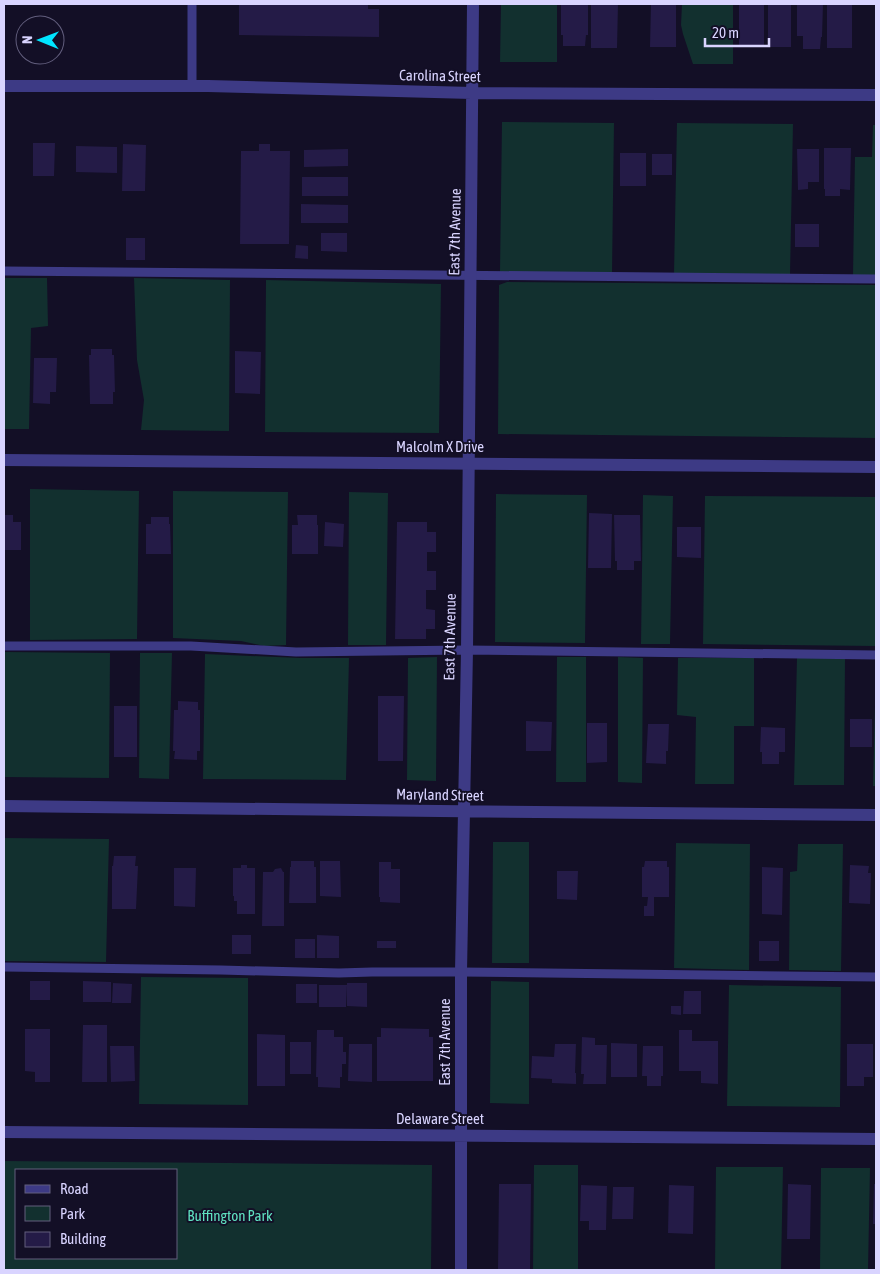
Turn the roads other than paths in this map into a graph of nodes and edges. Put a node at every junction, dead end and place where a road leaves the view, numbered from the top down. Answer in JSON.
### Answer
{"nodes":[{"id":1,"x":192,"y":4,"type":"edge"},
{"id":2,"x":473,"y":4,"type":"edge"},
{"id":3,"x":4,"y":86,"type":"edge"},
{"id":4,"x":192,"y":86,"type":"junction"},
{"id":5,"x":472,"y":93,"type":"junction"},
{"id":6,"x":876,"y":95,"type":"edge"},
{"id":7,"x":4,"y":271,"type":"edge"},
{"id":8,"x":471,"y":276,"type":"junction"},
{"id":9,"x":876,"y":279,"type":"edge"},
{"id":10,"x":4,"y":460,"type":"edge"},
{"id":11,"x":468,"y":464,"type":"junction"},
{"id":12,"x":876,"y":467,"type":"edge"},
{"id":13,"x":4,"y":646,"type":"edge"},
{"id":14,"x":467,"y":650,"type":"junction"},
{"id":15,"x":876,"y":654,"type":"edge"},
{"id":16,"x":4,"y":806,"type":"edge"},
{"id":17,"x":464,"y":812,"type":"junction"},
{"id":18,"x":876,"y":816,"type":"edge"},
{"id":19,"x":4,"y":967,"type":"edge"},
{"id":20,"x":461,"y":972,"type":"junction"},
{"id":21,"x":876,"y":977,"type":"edge"},
{"id":22,"x":4,"y":1132,"type":"edge"},
{"id":23,"x":462,"y":1135,"type":"junction"},
{"id":24,"x":876,"y":1139,"type":"edge"},
{"id":25,"x":461,"y":1270,"type":"edge"}],
"edges":[{"from":1,"to":4,"type":"lane"},
{"from":2,"to":5,"type":"street","name":"East 7th Avenue"},
{"from":3,"to":4,"type":"street","name":"Carolina Street"},
{"from":4,"to":5,"type":"street","name":"Carolina Street"},
{"from":5,"to":6,"type":"street","name":"Carolina Street"},
{"from":5,"to":8,"type":"street","name":"East 7th Avenue"},
{"from":7,"to":8,"type":"lane"},
{"from":8,"to":9,"type":"lane"},
{"from":8,"to":11,"type":"street","name":"East 7th Avenue"},
{"from":10,"to":11,"type":"street","name":"Malcolm X Drive"},
{"from":11,"to":12,"type":"street","name":"Malcolm X Drive"},
{"from":11,"to":14,"type":"street","name":"East 7th Avenue"},
{"from":13,"to":14,"type":"lane"},
{"from":14,"to":15,"type":"lane"},
{"from":14,"to":17,"type":"street","name":"East 7th Avenue"},
{"from":16,"to":17,"type":"street","name":"Maryland Street"},
{"from":17,"to":18,"type":"street","name":"Maryland Street"},
{"from":17,"to":20,"type":"street","name":"East 7th Avenue"},
{"from":19,"to":20,"type":"lane"},
{"from":20,"to":21,"type":"lane"},
{"from":20,"to":23,"type":"street","name":"East 7th Avenue"},
{"from":22,"to":23,"type":"street","name":"Delaware Street"},
{"from":23,"to":24,"type":"street","name":"Delaware Street"},
{"from":23,"to":25,"type":"street","name":"East 7th Avenue"}]}
